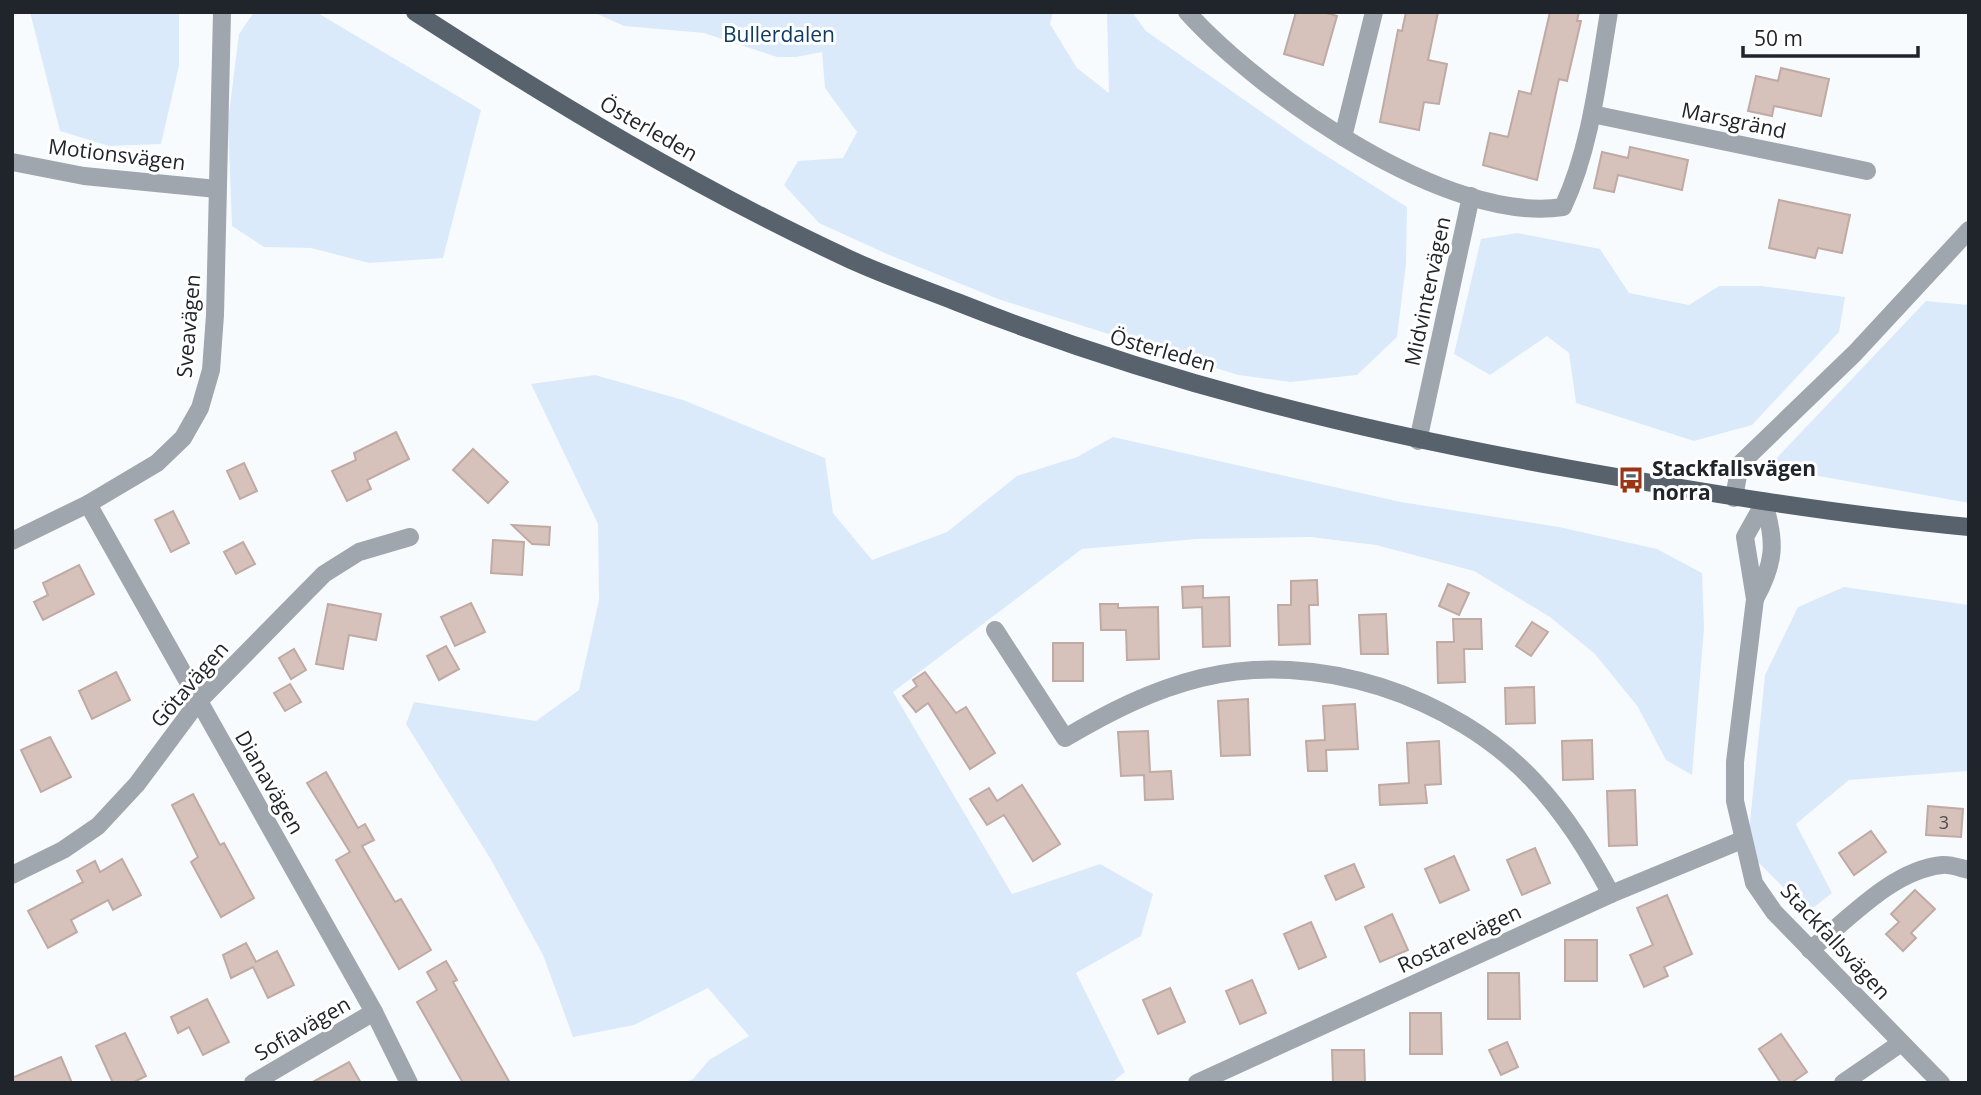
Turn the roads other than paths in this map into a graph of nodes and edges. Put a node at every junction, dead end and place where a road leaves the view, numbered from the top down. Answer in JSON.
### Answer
{"nodes":[{"id":1,"x":222,"y":12,"type":"edge"},
{"id":2,"x":415,"y":12,"type":"edge"},
{"id":3,"x":1187,"y":12,"type":"edge"},
{"id":4,"x":1374,"y":12,"type":"edge"},
{"id":5,"x":1609,"y":12,"type":"edge"},
{"id":6,"x":1592,"y":114,"type":"junction"},
{"id":7,"x":1343,"y":137,"type":"junction"},
{"id":8,"x":12,"y":162,"type":"edge"},
{"id":9,"x":1867,"y":171,"type":"dead end"},
{"id":10,"x":217,"y":189,"type":"junction"},
{"id":11,"x":1471,"y":196,"type":"junction"},
{"id":12,"x":1969,"y":230,"type":"edge"},
{"id":13,"x":1418,"y":441,"type":"junction"},
{"id":14,"x":1734,"y":498,"type":"junction"},
{"id":15,"x":1764,"y":503,"type":"junction"},
{"id":16,"x":88,"y":504,"type":"junction"},
{"id":17,"x":1969,"y":527,"type":"edge"},
{"id":18,"x":410,"y":537,"type":"dead end"},
{"id":19,"x":12,"y":541,"type":"edge"},
{"id":20,"x":1755,"y":599,"type":"junction"},
{"id":21,"x":995,"y":629,"type":"dead end"},
{"id":22,"x":198,"y":702,"type":"junction"},
{"id":23,"x":1742,"y":840,"type":"junction"},
{"id":24,"x":1969,"y":870,"type":"edge"},
{"id":25,"x":12,"y":875,"type":"edge"},
{"id":26,"x":1611,"y":894,"type":"junction"},
{"id":27,"x":1810,"y":950,"type":"junction"},
{"id":28,"x":374,"y":1012,"type":"junction"},
{"id":29,"x":1901,"y":1043,"type":"junction"},
{"id":30,"x":253,"y":1083,"type":"edge"},
{"id":31,"x":409,"y":1083,"type":"edge"},
{"id":32,"x":1197,"y":1083,"type":"edge"},
{"id":33,"x":1843,"y":1083,"type":"edge"},
{"id":34,"x":1941,"y":1083,"type":"edge"}],
"edges":[{"from":1,"to":10,"type":"street","name":"Sveavägen"},
{"from":2,"to":13,"type":"main road","name":"Österleden"},
{"from":3,"to":7,"type":"street","name":"Midvintervägen"},
{"from":4,"to":7,"type":"street"},
{"from":5,"to":6,"type":"street"},
{"from":6,"to":9,"type":"street","name":"Marsgränd"},
{"from":6,"to":11,"type":"street"},
{"from":7,"to":11,"type":"street","name":"Midvintervägen"},
{"from":8,"to":10,"type":"street","name":"Motionsvägen"},
{"from":10,"to":16,"type":"street","name":"Sveavägen"},
{"from":11,"to":13,"type":"street","name":"Midvintervägen"},
{"from":12,"to":14,"type":"street"},
{"from":13,"to":14,"type":"main road","name":"Österleden"},
{"from":14,"to":15,"type":"main road","name":"Österleden"},
{"from":15,"to":17,"type":"main road","name":"Österleden"},
{"from":15,"to":20,"type":"street","name":"Stackfallsvägen"},
{"from":15,"to":20,"type":"street","name":"Stackfallsvägen"},
{"from":16,"to":19,"type":"street","name":"Sveavägen"},
{"from":16,"to":22,"type":"street","name":"Dianavägen"},
{"from":18,"to":22,"type":"street","name":"Götavägen"},
{"from":20,"to":23,"type":"street","name":"Stackfallsvägen"},
{"from":21,"to":26,"type":"street"},
{"from":22,"to":25,"type":"street","name":"Götavägen"},
{"from":22,"to":28,"type":"street","name":"Dianavägen"},
{"from":23,"to":26,"type":"street","name":"Rostarevägen"},
{"from":23,"to":27,"type":"street","name":"Stackfallsvägen"},
{"from":24,"to":27,"type":"street"},
{"from":26,"to":32,"type":"street","name":"Rostarevägen"},
{"from":27,"to":29,"type":"street","name":"Stackfallsvägen"},
{"from":28,"to":30,"type":"street","name":"Sofiavägen"},
{"from":28,"to":31,"type":"street","name":"Dianavägen"},
{"from":29,"to":33,"type":"street"},
{"from":29,"to":34,"type":"street","name":"Stackfallsvägen"}]}
